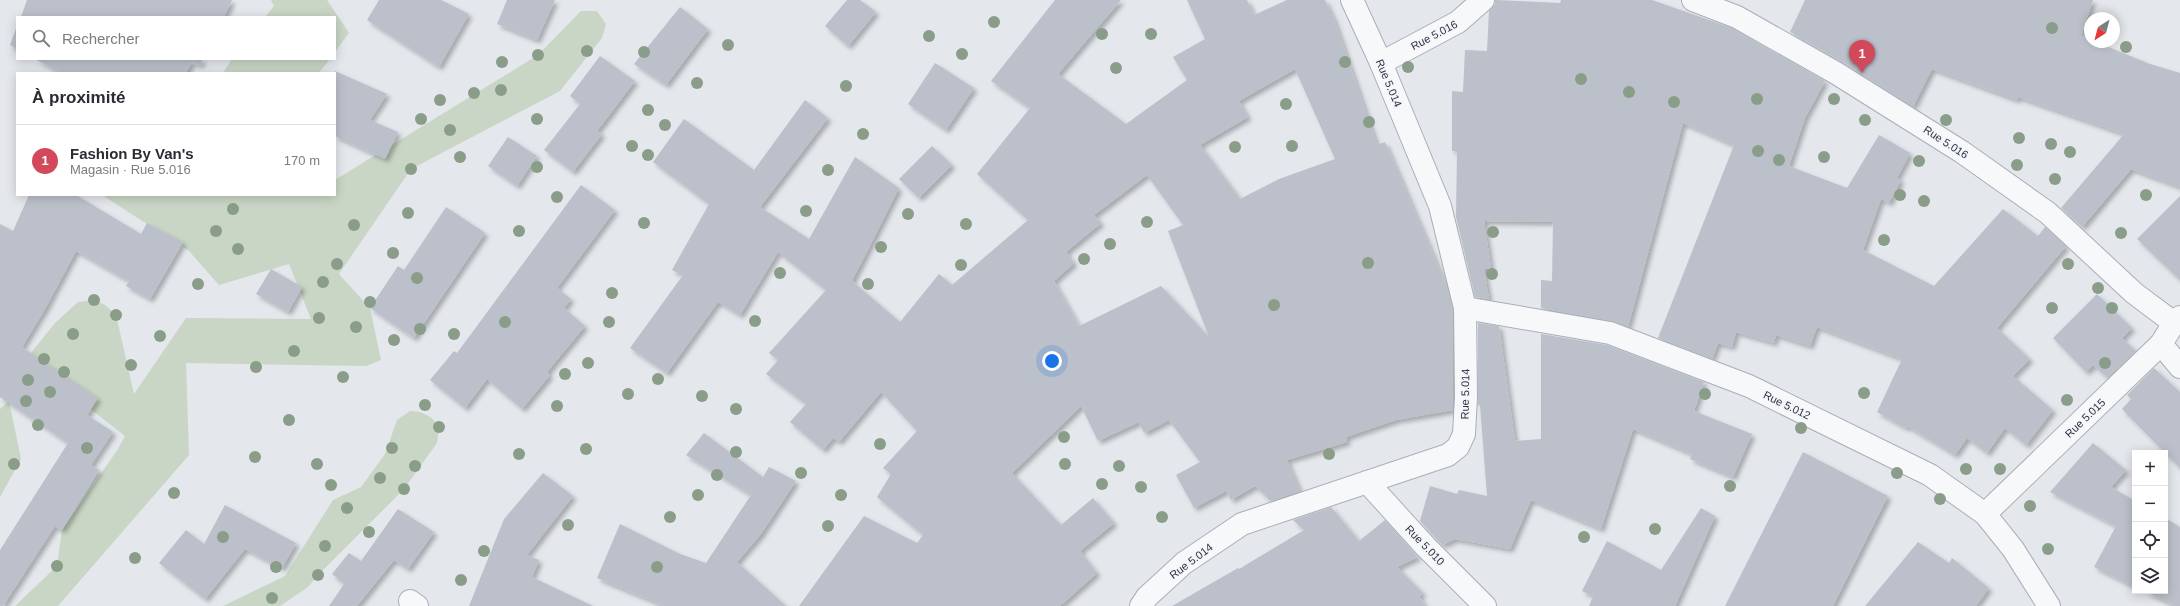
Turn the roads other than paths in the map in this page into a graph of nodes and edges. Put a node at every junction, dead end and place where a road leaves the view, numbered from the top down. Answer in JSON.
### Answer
{"nodes":[{"id":1,"x":1352,"y":0,"type":"edge"},
{"id":2,"x":1483,"y":0,"type":"edge"},
{"id":3,"x":1693,"y":0,"type":"edge"},
{"id":4,"x":1381,"y":63,"type":"junction"},
{"id":5,"x":1465,"y":308,"type":"junction"},
{"id":6,"x":2177,"y":320,"type":"edge"},
{"id":7,"x":2161,"y":344,"type":"junction"},
{"id":8,"x":2180,"y":367,"type":"edge"},
{"id":9,"x":1367,"y":482,"type":"junction"},
{"id":10,"x":1985,"y":514,"type":"junction"},
{"id":11,"x":1141,"y":606,"type":"edge"},
{"id":12,"x":1485,"y":606,"type":"edge"},
{"id":13,"x":2049,"y":606,"type":"edge"}],
"edges":[{"from":1,"to":4,"type":"street","name":"Rue 5.014"},
{"from":2,"to":4,"type":"street","name":"Rue 5.016"},
{"from":3,"to":6,"type":"street","name":"Rue 5.016"},
{"from":4,"to":5,"type":"street","name":"Rue 5.014"},
{"from":5,"to":9,"type":"street","name":"Rue 5.014"},
{"from":5,"to":10,"type":"street","name":"Rue 5.012"},
{"from":6,"to":7,"type":"street","name":"Rue 5.015"},
{"from":7,"to":8,"type":"street"},
{"from":7,"to":10,"type":"street","name":"Rue 5.015"},
{"from":9,"to":11,"type":"street","name":"Rue 5.014"},
{"from":9,"to":12,"type":"street","name":"Rue 5.010"},
{"from":10,"to":13,"type":"street","name":"Rue 5.012"}]}
